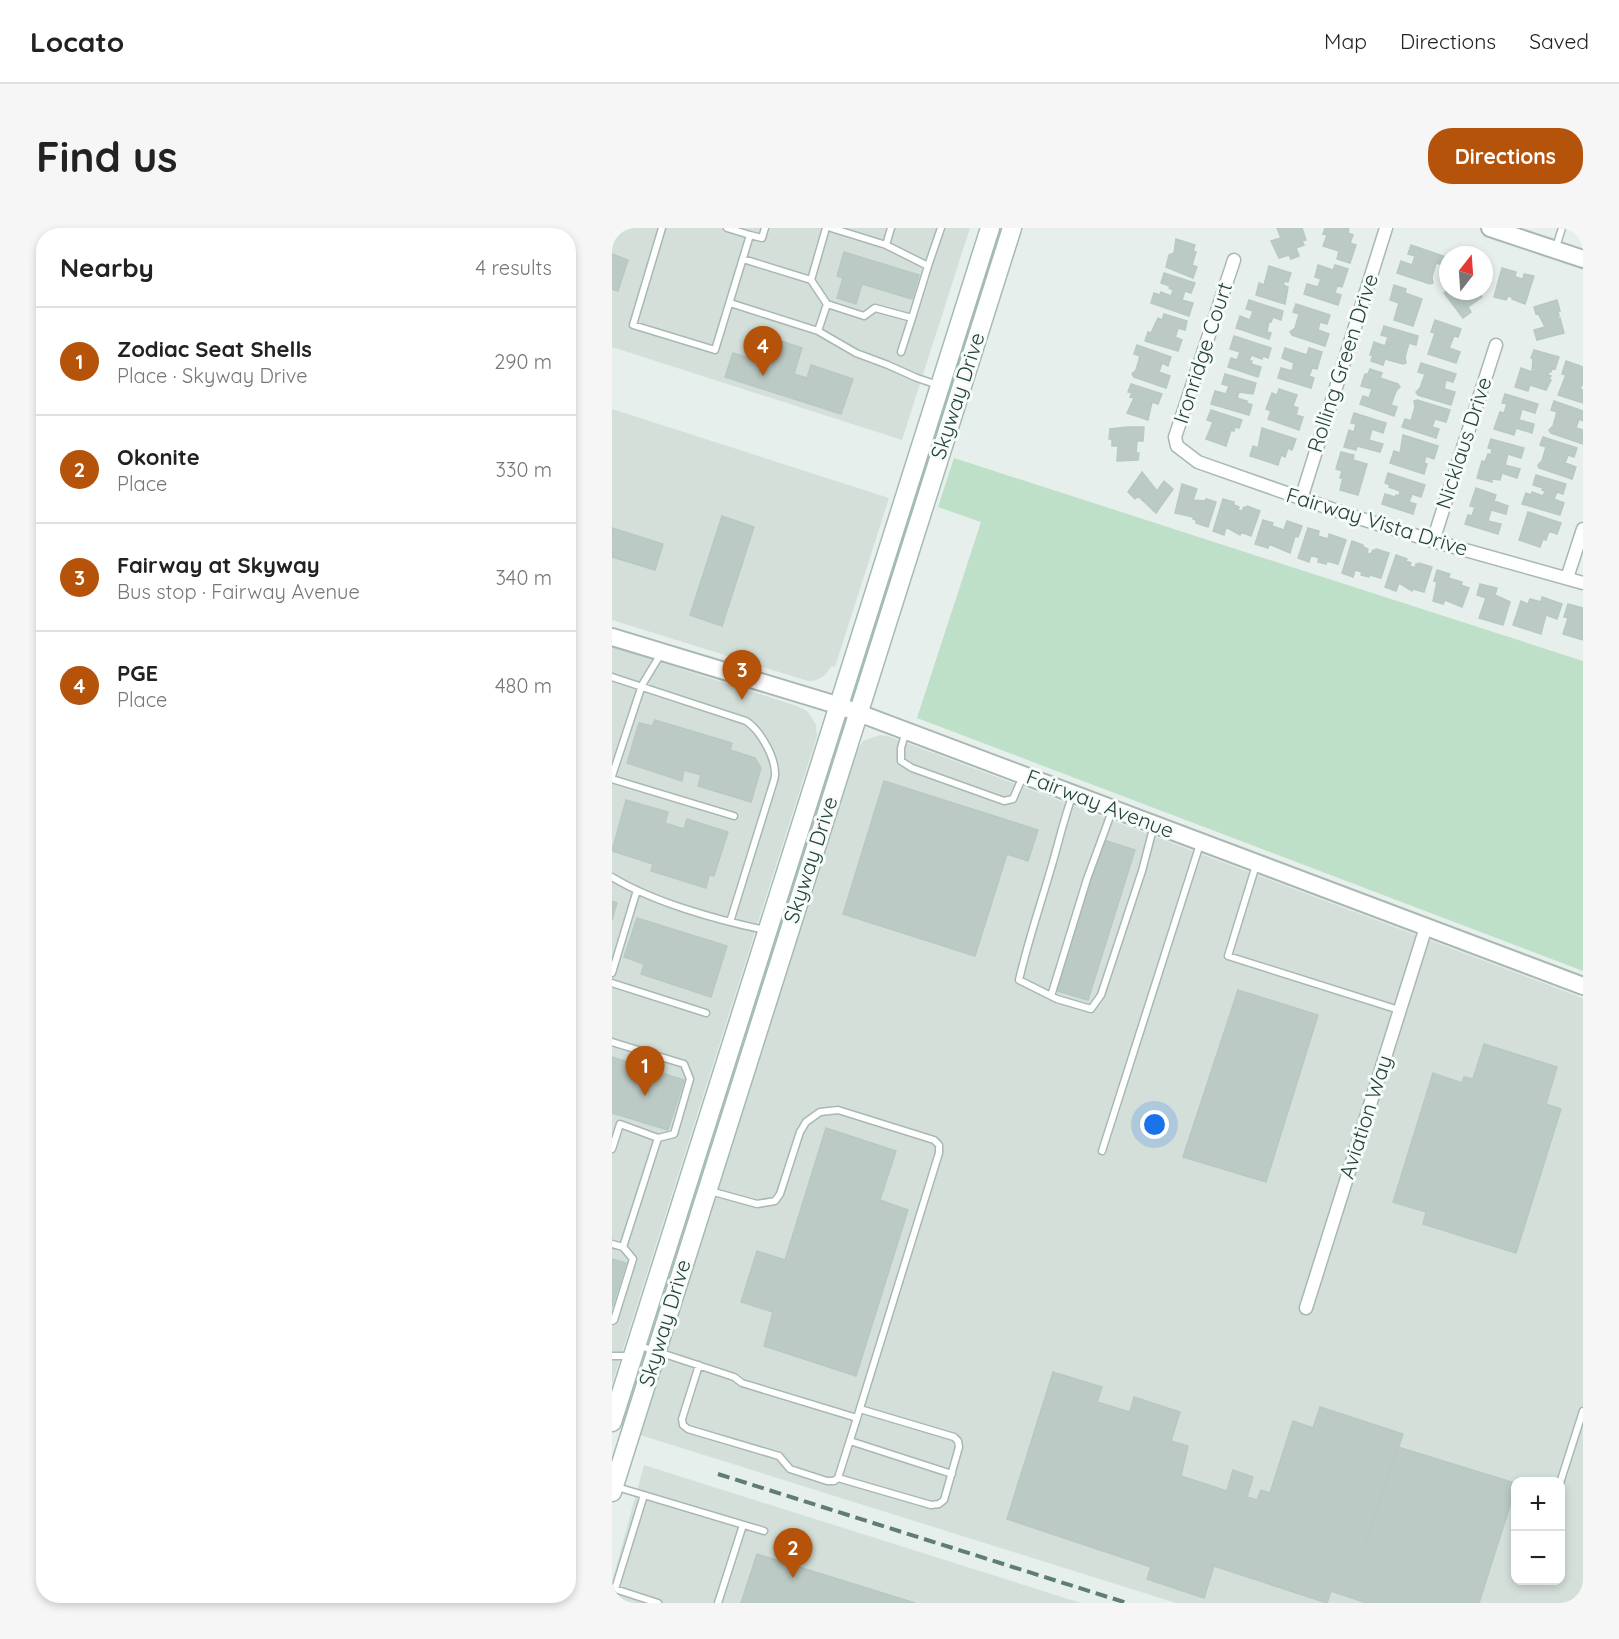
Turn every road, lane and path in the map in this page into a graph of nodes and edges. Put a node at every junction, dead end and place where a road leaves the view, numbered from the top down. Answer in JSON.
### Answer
{"nodes":[{"id":1,"x":662,"y":228,"type":"edge"},
{"id":2,"x":727,"y":228,"type":"edge"},
{"id":3,"x":765,"y":228,"type":"edge"},
{"id":4,"x":829,"y":228,"type":"edge"},
{"id":5,"x":891,"y":228,"type":"edge"},
{"id":6,"x":941,"y":228,"type":"edge"},
{"id":7,"x":990,"y":228,"type":"edge"},
{"id":8,"x":1012,"y":228,"type":"edge"},
{"id":9,"x":1386,"y":228,"type":"edge"},
{"id":10,"x":1490,"y":228,"type":"edge"},
{"id":11,"x":1562,"y":228,"type":"edge"},
{"id":12,"x":750,"y":235,"type":"junction"},
{"id":13,"x":886,"y":245,"type":"junction"},
{"id":14,"x":1555,"y":249,"type":"junction"},
{"id":15,"x":743,"y":259,"type":"junction"},
{"id":16,"x":1583,"y":259,"type":"edge"},
{"id":17,"x":1234,"y":260,"type":"dead end"},
{"id":18,"x":928,"y":266,"type":"junction"},
{"id":19,"x":811,"y":280,"type":"junction"},
{"id":20,"x":730,"y":303,"type":"junction"},
{"id":21,"x":826,"y":304,"type":"junction"},
{"id":22,"x":912,"y":318,"type":"junction"},
{"id":23,"x":818,"y":331,"type":"junction"},
{"id":24,"x":1496,"y":345,"type":"dead end"},
{"id":25,"x":901,"y":352,"type":"dead end"},
{"id":26,"x":939,"y":385,"type":"junction"},
{"id":27,"x":1177,"y":446,"type":"joint"},
{"id":28,"x":1301,"y":499,"type":"junction"},
{"id":29,"x":1583,"y":528,"type":"edge"},
{"id":30,"x":1433,"y":541,"type":"junction"},
{"id":31,"x":1567,"y":578,"type":"junction"},
{"id":32,"x":1583,"y":583,"type":"edge"},
{"id":33,"x":612,"y":637,"type":"edge"},
{"id":34,"x":662,"y":652,"type":"junction"},
{"id":35,"x":612,"y":677,"type":"edge"},
{"id":36,"x":642,"y":685,"type":"junction"},
{"id":37,"x":840,"y":706,"type":"junction"},
{"id":38,"x":858,"y":713,"type":"junction"},
{"id":39,"x":906,"y":730,"type":"junction"},
{"id":40,"x":1023,"y":775,"type":"junction"},
{"id":41,"x":612,"y":777,"type":"edge"},
{"id":42,"x":1074,"y":794,"type":"junction"},
{"id":43,"x":1113,"y":809,"type":"junction"},
{"id":44,"x":734,"y":816,"type":"dead end"},
{"id":45,"x":1155,"y":824,"type":"junction"},
{"id":46,"x":1201,"y":841,"type":"junction"},
{"id":47,"x":1257,"y":863,"type":"junction"},
{"id":48,"x":612,"y":877,"type":"edge"},
{"id":49,"x":637,"y":890,"type":"junction"},
{"id":50,"x":730,"y":922,"type":"junction"},
{"id":51,"x":1426,"y":927,"type":"junction"},
{"id":52,"x":768,"y":931,"type":"junction"},
{"id":53,"x":612,"y":973,"type":"edge"},
{"id":54,"x":612,"y":983,"type":"edge"},
{"id":55,"x":1583,"y":986,"type":"edge"},
{"id":56,"x":1051,"y":996,"type":"junction"},
{"id":57,"x":1400,"y":1010,"type":"junction"},
{"id":58,"x":706,"y":1013,"type":"dead end"},
{"id":59,"x":612,"y":1042,"type":"edge"},
{"id":60,"x":658,"y":1138,"type":"junction"},
{"id":61,"x":612,"y":1149,"type":"edge"},
{"id":62,"x":1102,"y":1151,"type":"dead end"},
{"id":63,"x":707,"y":1190,"type":"junction"},
{"id":64,"x":612,"y":1244,"type":"edge"},
{"id":65,"x":623,"y":1247,"type":"junction"},
{"id":66,"x":1306,"y":1308,"type":"dead end"},
{"id":67,"x":612,"y":1321,"type":"edge"},
{"id":68,"x":635,"y":1351,"type":"junction"},
{"id":69,"x":656,"y":1351,"type":"junction"},
{"id":70,"x":612,"y":1356,"type":"edge"},
{"id":71,"x":699,"y":1365,"type":"junction"},
{"id":72,"x":860,"y":1409,"type":"junction"},
{"id":73,"x":1583,"y":1411,"type":"edge"},
{"id":74,"x":857,"y":1418,"type":"junction"},
{"id":75,"x":612,"y":1422,"type":"edge"},
{"id":76,"x":850,"y":1441,"type":"junction"},
{"id":77,"x":952,"y":1474,"type":"junction"},
{"id":78,"x":1562,"y":1477,"type":"edge"},
{"id":79,"x":838,"y":1478,"type":"junction"},
{"id":80,"x":613,"y":1489,"type":"edge"},
{"id":81,"x":644,"y":1495,"type":"junction"},
{"id":82,"x":743,"y":1525,"type":"junction"},
{"id":83,"x":764,"y":1532,"type":"dead end"},
{"id":84,"x":613,"y":1589,"type":"edge"},
{"id":85,"x":653,"y":1602,"type":"edge"},
{"id":86,"x":718,"y":1603,"type":"edge"}],
"edges":[{"from":1,"to":20,"type":"lane"},
{"from":2,"to":12,"type":"lane"},
{"from":3,"to":12,"type":"lane"},
{"from":4,"to":13,"type":"lane"},
{"from":4,"to":19,"type":"lane"},
{"from":5,"to":13,"type":"lane"},
{"from":6,"to":18,"type":"lane"},
{"from":7,"to":26,"type":"main road","name":"Skyway Drive"},
{"from":8,"to":38,"type":"main road","name":"Skyway Drive"},
{"from":9,"to":28,"type":"street","name":"Rolling Green Drive"},
{"from":10,"to":14,"type":"street"},
{"from":11,"to":14,"type":"lane"},
{"from":12,"to":15,"type":"lane"},
{"from":13,"to":18,"type":"lane"},
{"from":14,"to":16,"type":"street"},
{"from":15,"to":19,"type":"lane"},
{"from":15,"to":20,"type":"lane"},
{"from":17,"to":27,"type":"street","name":"Ironridge Court"},
{"from":18,"to":22,"type":"lane"},
{"from":19,"to":21,"type":"lane"},
{"from":20,"to":23,"type":"lane"},
{"from":21,"to":22,"type":"lane"},
{"from":21,"to":23,"type":"lane"},
{"from":22,"to":25,"type":"lane"},
{"from":23,"to":26,"type":"lane"},
{"from":24,"to":30,"type":"street","name":"Nicklaus Drive"},
{"from":26,"to":37,"type":"main road","name":"Skyway Drive"},
{"from":27,"to":28,"type":"street","name":"Fairway Vista Drive"},
{"from":28,"to":30,"type":"street","name":"Fairway Vista Drive"},
{"from":29,"to":31,"type":"street"},
{"from":30,"to":31,"type":"street","name":"Fairway Vista Drive"},
{"from":31,"to":32,"type":"street","name":"Fairway Vista Drive"},
{"from":33,"to":34,"type":"street","name":"Fairway Avenue"},
{"from":34,"to":36,"type":"lane"},
{"from":34,"to":37,"type":"street","name":"Fairway Avenue"},
{"from":35,"to":36,"type":"lane"},
{"from":36,"to":41,"type":"lane"},
{"from":36,"to":50,"type":"lane"},
{"from":37,"to":38,"type":"street","name":"Fairway Avenue"},
{"from":37,"to":52,"type":"main road","name":"Skyway Drive"},
{"from":38,"to":39,"type":"street","name":"Fairway Avenue"},
{"from":38,"to":63,"type":"main road","name":"Skyway Drive"},
{"from":39,"to":40,"type":"street","name":"Fairway Avenue"},
{"from":39,"to":40,"type":"lane"},
{"from":40,"to":42,"type":"street","name":"Fairway Avenue"},
{"from":41,"to":44,"type":"lane"},
{"from":42,"to":43,"type":"street","name":"Fairway Avenue"},
{"from":42,"to":56,"type":"lane"},
{"from":43,"to":45,"type":"street","name":"Fairway Avenue"},
{"from":43,"to":56,"type":"lane"},
{"from":45,"to":46,"type":"street","name":"Fairway Avenue"},
{"from":45,"to":56,"type":"lane"},
{"from":46,"to":47,"type":"street","name":"Fairway Avenue"},
{"from":46,"to":62,"type":"lane"},
{"from":47,"to":51,"type":"street","name":"Fairway Avenue"},
{"from":47,"to":57,"type":"lane"},
{"from":48,"to":49,"type":"lane"},
{"from":49,"to":50,"type":"lane"},
{"from":49,"to":53,"type":"lane"},
{"from":50,"to":52,"type":"lane"},
{"from":51,"to":55,"type":"street","name":"Fairway Avenue"},
{"from":51,"to":57,"type":"street","name":"Aviation Way"},
{"from":52,"to":68,"type":"main road","name":"Skyway Drive"},
{"from":54,"to":58,"type":"lane"},
{"from":57,"to":66,"type":"street","name":"Aviation Way"},
{"from":59,"to":60,"type":"lane"},
{"from":60,"to":61,"type":"lane"},
{"from":60,"to":65,"type":"lane"},
{"from":63,"to":69,"type":"main road","name":"Skyway Drive"},
{"from":63,"to":72,"type":"lane"},
{"from":64,"to":65,"type":"lane"},
{"from":65,"to":67,"type":"lane"},
{"from":68,"to":69,"type":"lane"},
{"from":68,"to":70,"type":"lane"},
{"from":68,"to":75,"type":"main road","name":"Skyway Drive"},
{"from":69,"to":71,"type":"lane"},
{"from":69,"to":80,"type":"main road","name":"Skyway Drive"},
{"from":71,"to":74,"type":"lane"},
{"from":71,"to":79,"type":"lane"},
{"from":72,"to":74,"type":"lane"},
{"from":72,"to":77,"type":"lane"},
{"from":73,"to":78,"type":"lane"},
{"from":74,"to":76,"type":"lane"},
{"from":76,"to":77,"type":"lane"},
{"from":76,"to":79,"type":"lane"},
{"from":77,"to":79,"type":"lane"},
{"from":80,"to":81,"type":"lane"},
{"from":81,"to":82,"type":"lane"},
{"from":81,"to":84,"type":"lane"},
{"from":82,"to":83,"type":"lane"},
{"from":82,"to":86,"type":"lane"},
{"from":84,"to":85,"type":"lane"}]}
